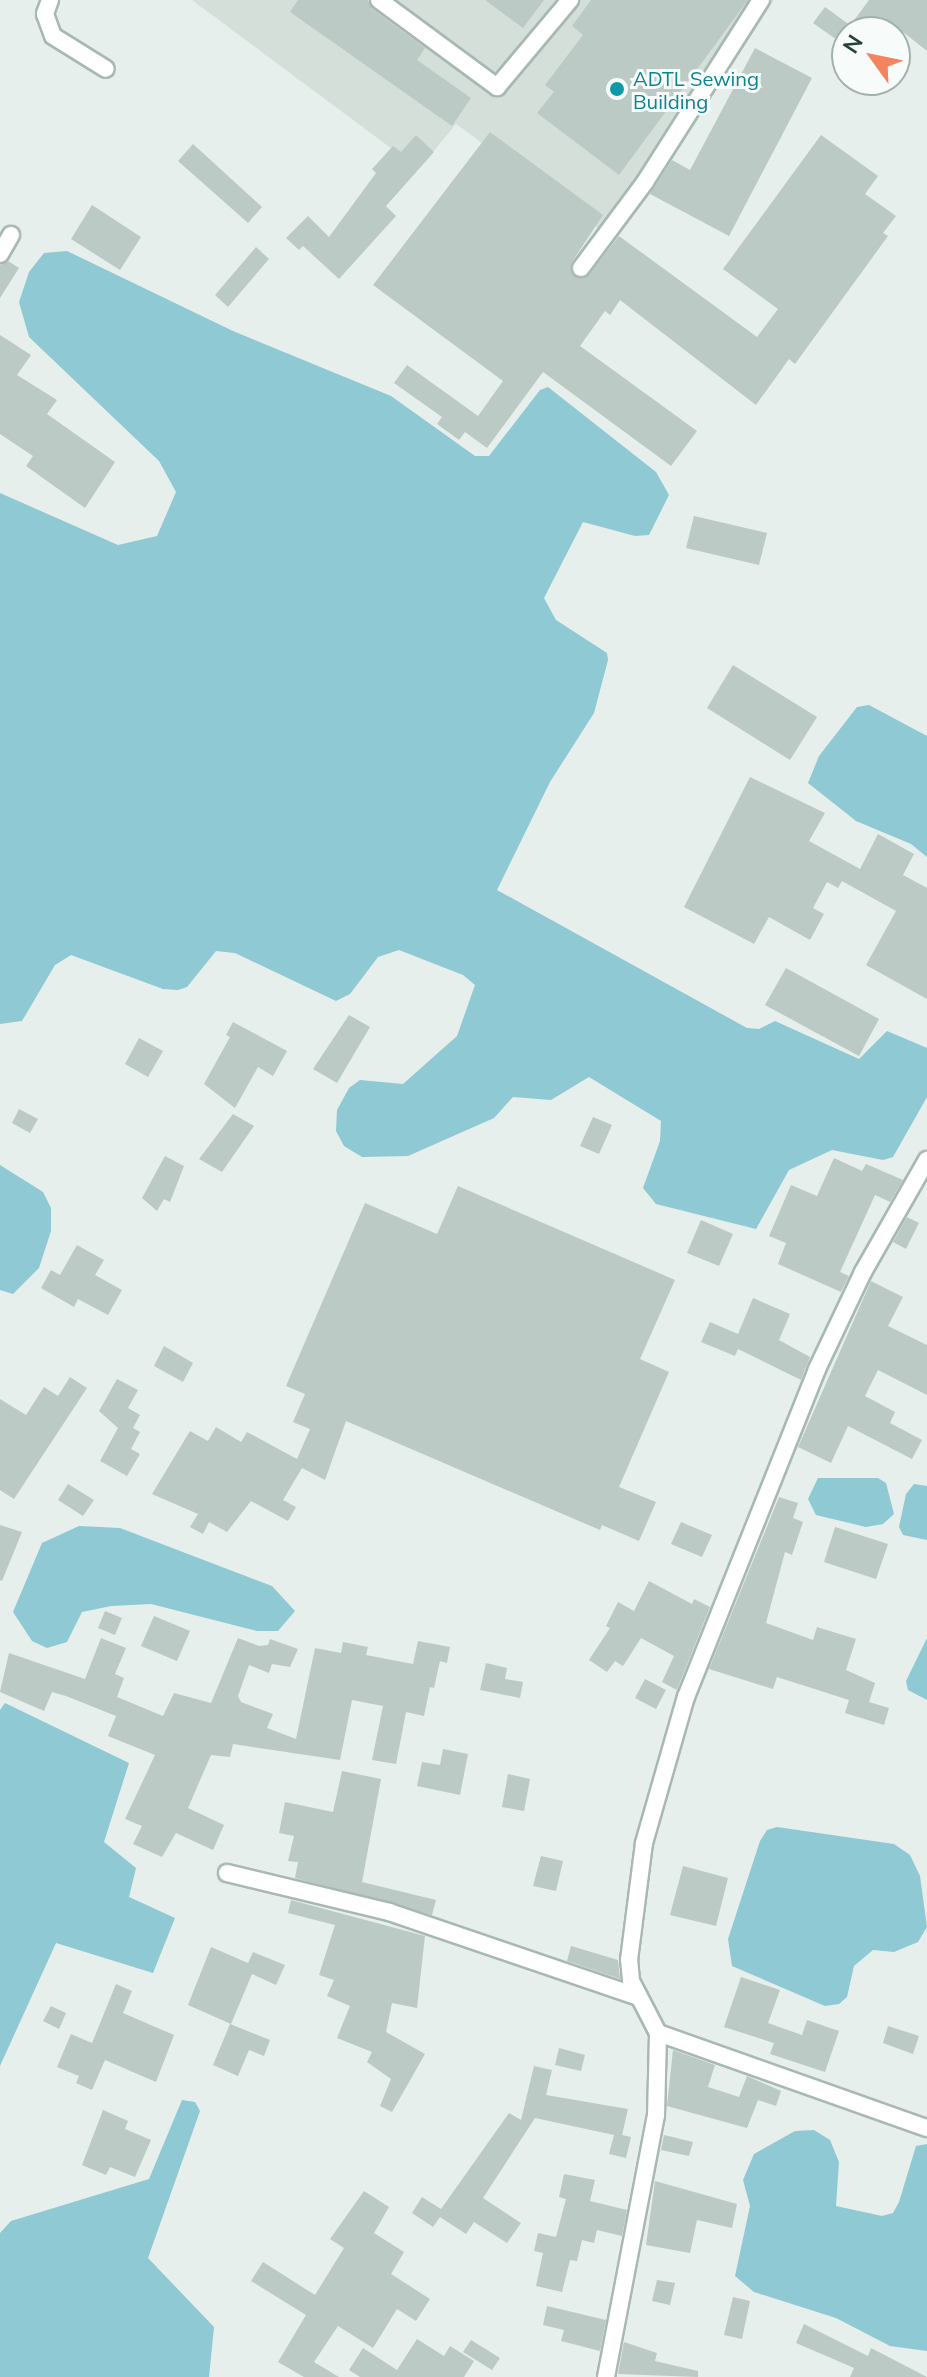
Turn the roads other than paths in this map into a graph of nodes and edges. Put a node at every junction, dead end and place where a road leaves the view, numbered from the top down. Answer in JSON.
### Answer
{"nodes":[{"id":1,"x":50,"y":0,"type":"edge"},
{"id":2,"x":379,"y":0,"type":"edge"},
{"id":3,"x":570,"y":0,"type":"edge"},
{"id":4,"x":761,"y":0,"type":"edge"},
{"id":5,"x":106,"y":69,"type":"dead end"},
{"id":6,"x":11,"y":235,"type":"dead end"},
{"id":7,"x":0,"y":254,"type":"edge"},
{"id":8,"x":581,"y":268,"type":"dead end"},
{"id":9,"x":927,"y":1160,"type":"edge"},
{"id":10,"x":227,"y":1873,"type":"dead end"},
{"id":11,"x":639,"y":1997,"type":"junction"},
{"id":12,"x":658,"y":2033,"type":"junction"},
{"id":13,"x":927,"y":2128,"type":"edge"},
{"id":14,"x":606,"y":2377,"type":"edge"}],
"edges":[{"from":1,"to":5,"type":"street"},
{"from":2,"to":3,"type":"street"},
{"from":4,"to":8,"type":"street"},
{"from":6,"to":7,"type":"street"},
{"from":9,"to":11,"type":"street"},
{"from":10,"to":11,"type":"street"},
{"from":11,"to":12,"type":"street"},
{"from":12,"to":13,"type":"street"},
{"from":12,"to":14,"type":"street"}]}
